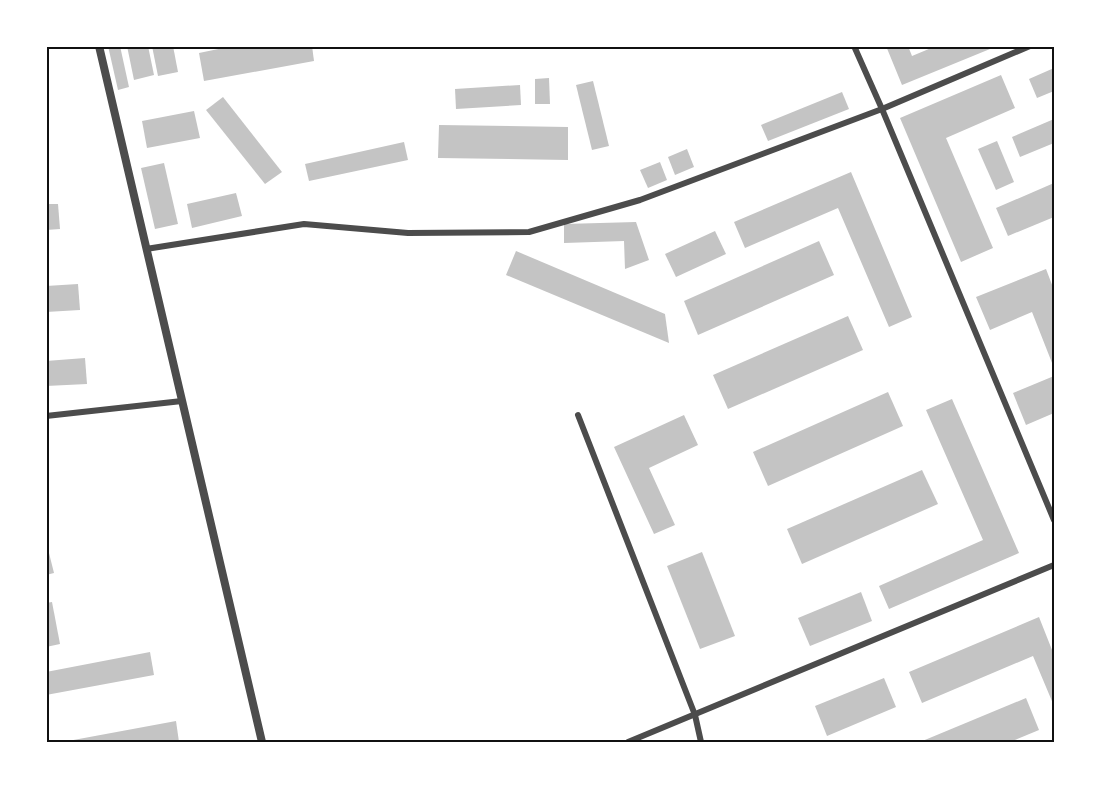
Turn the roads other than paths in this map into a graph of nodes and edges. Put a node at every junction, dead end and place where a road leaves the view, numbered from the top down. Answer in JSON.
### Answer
{"nodes":[{"id":1,"x":99,"y":46,"type":"edge"},
{"id":2,"x":855,"y":46,"type":"edge"},
{"id":3,"x":1030,"y":46,"type":"edge"},
{"id":4,"x":882,"y":109,"type":"junction"},
{"id":5,"x":146,"y":249,"type":"junction"},
{"id":6,"x":182,"y":401,"type":"junction"},
{"id":7,"x":578,"y":415,"type":"dead end"},
{"id":8,"x":46,"y":416,"type":"edge"},
{"id":9,"x":1054,"y":520,"type":"edge"},
{"id":10,"x":1054,"y":565,"type":"edge"},
{"id":11,"x":695,"y":715,"type":"junction"},
{"id":12,"x":262,"y":742,"type":"edge"},
{"id":13,"x":628,"y":742,"type":"edge"},
{"id":14,"x":701,"y":742,"type":"edge"}],
"edges":[{"from":1,"to":5,"type":"street"},
{"from":2,"to":4,"type":"street"},
{"from":3,"to":4,"type":"street"},
{"from":4,"to":5,"type":"street"},
{"from":4,"to":9,"type":"street"},
{"from":5,"to":6,"type":"street"},
{"from":6,"to":8,"type":"street"},
{"from":6,"to":12,"type":"street"},
{"from":7,"to":11,"type":"street"},
{"from":10,"to":11,"type":"street"},
{"from":11,"to":13,"type":"street"},
{"from":11,"to":14,"type":"street"}]}
